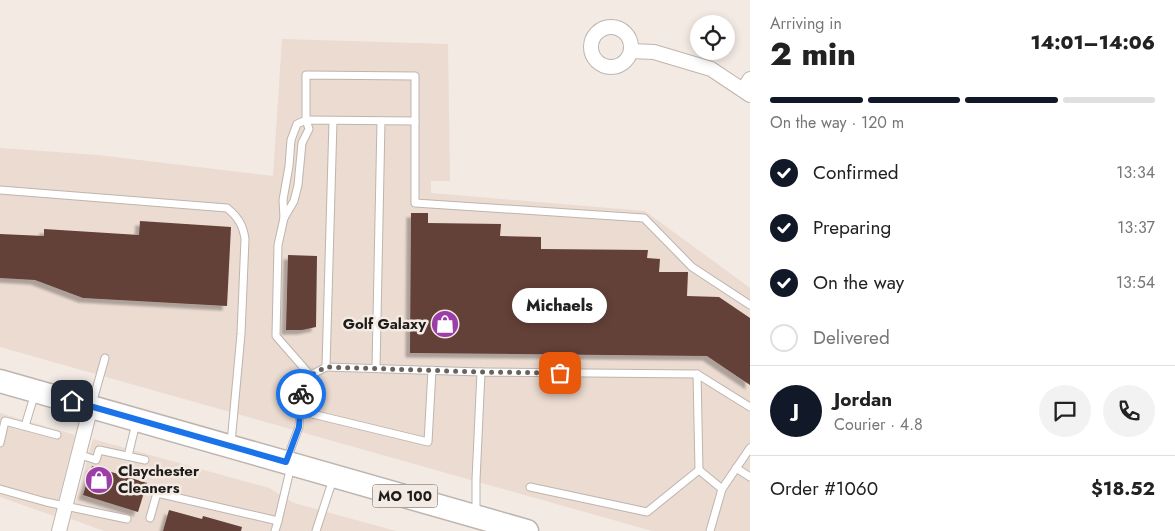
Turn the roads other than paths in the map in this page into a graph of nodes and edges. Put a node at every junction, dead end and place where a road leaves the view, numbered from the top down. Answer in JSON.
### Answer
{"nodes":[{"id":1,"x":631,"y":51,"type":"dead end"},
{"id":2,"x":748,"y":88,"type":"edge"},
{"id":3,"x":306,"y":120,"type":"junction"},
{"id":4,"x":333,"y":121,"type":"junction"},
{"id":5,"x":381,"y":121,"type":"junction"},
{"id":6,"x":415,"y":121,"type":"junction"},
{"id":7,"x":0,"y":190,"type":"edge"},
{"id":8,"x":284,"y":218,"type":"junction"},
{"id":9,"x":750,"y":305,"type":"edge"},
{"id":10,"x":105,"y":358,"type":"dead end"},
{"id":11,"x":326,"y":367,"type":"junction"},
{"id":12,"x":376,"y":368,"type":"junction"},
{"id":13,"x":432,"y":370,"type":"junction"},
{"id":14,"x":481,"y":372,"type":"junction"},
{"id":15,"x":697,"y":374,"type":"junction"},
{"id":16,"x":310,"y":375,"type":"junction"},
{"id":17,"x":0,"y":380,"type":"edge"},
{"id":18,"x":36,"y":391,"type":"junction"},
{"id":19,"x":91,"y":406,"type":"junction"},
{"id":20,"x":750,"y":408,"type":"edge"},
{"id":21,"x":300,"y":411,"type":"junction"},
{"id":22,"x":137,"y":420,"type":"junction"},
{"id":23,"x":26,"y":426,"type":"junction"},
{"id":24,"x":57,"y":435,"type":"dead end"},
{"id":25,"x":0,"y":443,"type":"edge"},
{"id":26,"x":230,"y":446,"type":"junction"},
{"id":27,"x":750,"y":448,"type":"edge"},
{"id":28,"x":78,"y":454,"type":"junction"},
{"id":29,"x":128,"y":456,"type":"junction"},
{"id":30,"x":145,"y":460,"type":"dead end"},
{"id":31,"x":289,"y":463,"type":"junction"},
{"id":32,"x":736,"y":468,"type":"junction"},
{"id":33,"x":698,"y":470,"type":"junction"},
{"id":34,"x":334,"y":476,"type":"junction"},
{"id":35,"x":750,"y":477,"type":"edge"},
{"id":36,"x":530,"y":487,"type":"dead end"},
{"id":37,"x":0,"y":489,"type":"edge"},
{"id":38,"x":722,"y":489,"type":"junction"},
{"id":39,"x":65,"y":506,"type":"junction"},
{"id":40,"x":476,"y":516,"type":"junction"},
{"id":41,"x":150,"y":518,"type":"dead end"},
{"id":42,"x":127,"y":519,"type":"dead end"},
{"id":43,"x":278,"y":521,"type":"junction"},
{"id":44,"x":59,"y":531,"type":"edge"},
{"id":45,"x":275,"y":531,"type":"edge"},
{"id":46,"x":316,"y":531,"type":"edge"},
{"id":47,"x":527,"y":531,"type":"edge"},
{"id":48,"x":710,"y":531,"type":"edge"}],
"edges":[{"from":1,"to":2,"type":"street"},
{"from":3,"to":4,"type":"lane"},
{"from":3,"to":6,"type":"lane"},
{"from":3,"to":8,"type":"lane"},
{"from":3,"to":8,"type":"lane"},
{"from":4,"to":5,"type":"lane"},
{"from":4,"to":11,"type":"lane"},
{"from":5,"to":6,"type":"lane"},
{"from":5,"to":12,"type":"lane"},
{"from":6,"to":9,"type":"lane"},
{"from":7,"to":26,"type":"lane"},
{"from":8,"to":16,"type":"lane"},
{"from":10,"to":19,"type":"lane"},
{"from":11,"to":12,"type":"lane"},
{"from":11,"to":16,"type":"lane"},
{"from":12,"to":13,"type":"lane"},
{"from":13,"to":14,"type":"lane"},
{"from":13,"to":21,"type":"lane"},
{"from":14,"to":15,"type":"lane"},
{"from":14,"to":40,"type":"lane"},
{"from":15,"to":20,"type":"lane"},
{"from":15,"to":33,"type":"lane"},
{"from":16,"to":21,"type":"lane"},
{"from":17,"to":18,"type":"main road","number":"MO 100"},
{"from":18,"to":19,"type":"main road","number":"MO 100"},
{"from":18,"to":23,"type":"lane"},
{"from":19,"to":22,"type":"main road","number":"MO 100"},
{"from":19,"to":28,"type":"street"},
{"from":21,"to":31,"type":"lane"},
{"from":22,"to":26,"type":"main road","number":"MO 100"},
{"from":22,"to":29,"type":"lane"},
{"from":23,"to":24,"type":"lane"},
{"from":23,"to":25,"type":"lane"},
{"from":26,"to":31,"type":"main road","number":"MO 100"},
{"from":27,"to":32,"type":"lane"},
{"from":28,"to":29,"type":"lane"},
{"from":28,"to":39,"type":"street"},
{"from":29,"to":30,"type":"lane"},
{"from":31,"to":34,"type":"main road","number":"MO 100"},
{"from":31,"to":43,"type":"lane"},
{"from":32,"to":35,"type":"lane"},
{"from":32,"to":38,"type":"lane"},
{"from":33,"to":36,"type":"lane"},
{"from":33,"to":38,"type":"lane"},
{"from":34,"to":40,"type":"main road","number":"MO 100"},
{"from":34,"to":46,"type":"lane"},
{"from":37,"to":39,"type":"lane"},
{"from":38,"to":48,"type":"lane"},
{"from":39,"to":42,"type":"lane"},
{"from":39,"to":44,"type":"street"},
{"from":40,"to":47,"type":"main road","number":"MO 100"},
{"from":41,"to":43,"type":"lane"},
{"from":43,"to":45,"type":"lane"}]}
